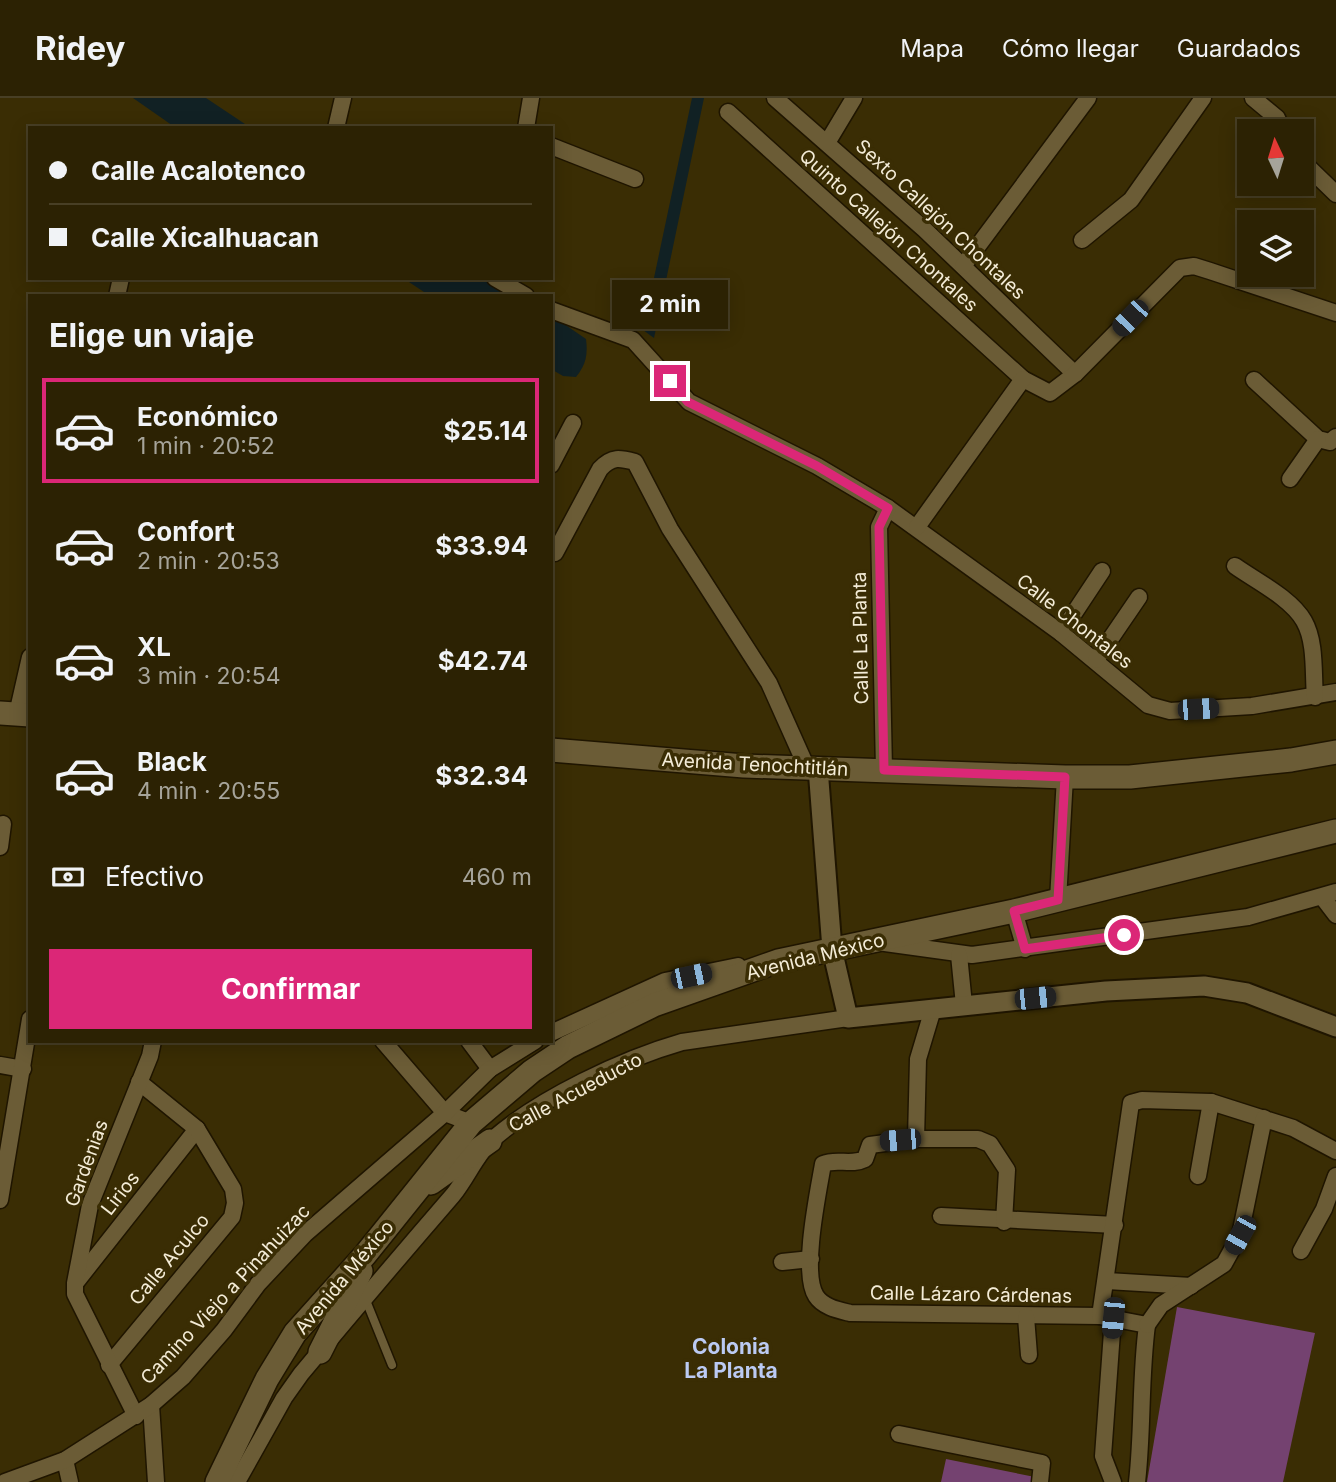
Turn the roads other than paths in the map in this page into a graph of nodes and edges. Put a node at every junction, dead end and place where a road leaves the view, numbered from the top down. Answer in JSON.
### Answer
{"nodes":[{"id":1,"x":343,"y":98,"type":"edge"},
{"id":2,"x":531,"y":98,"type":"edge"},
{"id":3,"x":854,"y":98,"type":"edge"},
{"id":4,"x":1088,"y":98,"type":"edge"},
{"id":5,"x":1203,"y":98,"type":"edge"},
{"id":6,"x":1253,"y":98,"type":"edge"},
{"id":7,"x":784,"y":101,"type":"edge"},
{"id":8,"x":728,"y":111,"type":"dead end"},
{"id":9,"x":1277,"y":119,"type":"edge"},
{"id":10,"x":336,"y":126,"type":"edge"},
{"id":11,"x":526,"y":126,"type":"edge"},
{"id":12,"x":827,"y":142,"type":"junction"},
{"id":13,"x":553,"y":147,"type":"edge"},
{"id":14,"x":1314,"y":173,"type":"edge"},
{"id":15,"x":635,"y":179,"type":"dead end"},
{"id":16,"x":1336,"y":194,"type":"edge"},
{"id":17,"x":1082,"y":240,"type":"dead end"},
{"id":18,"x":963,"y":266,"type":"junction"},
{"id":19,"x":498,"y":280,"type":"edge"},
{"id":20,"x":523,"y":294,"type":"edge"},
{"id":21,"x":553,"y":311,"type":"edge"},
{"id":22,"x":1336,"y":313,"type":"edge"},
{"id":23,"x":1075,"y":374,"type":"junction"},
{"id":24,"x":1023,"y":379,"type":"junction"},
{"id":25,"x":1254,"y":380,"type":"dead end"},
{"id":26,"x":573,"y":423,"type":"dead end"},
{"id":27,"x":1336,"y":437,"type":"edge"},
{"id":28,"x":1318,"y":439,"type":"junction"},
{"id":29,"x":553,"y":461,"type":"edge"},
{"id":30,"x":1290,"y":479,"type":"dead end"},
{"id":31,"x":888,"y":508,"type":"junction"},
{"id":32,"x":916,"y":527,"type":"junction"},
{"id":33,"x":555,"y":554,"type":"dead end"},
{"id":34,"x":1235,"y":566,"type":"dead end"},
{"id":35,"x":1102,"y":571,"type":"dead end"},
{"id":36,"x":1139,"y":597,"type":"dead end"},
{"id":37,"x":1061,"y":633,"type":"junction"},
{"id":38,"x":1096,"y":660,"type":"junction"},
{"id":39,"x":28,"y":665,"type":"edge"},
{"id":40,"x":1336,"y":692,"type":"edge"},
{"id":41,"x":1315,"y":697,"type":"junction"},
{"id":42,"x":16,"y":714,"type":"edge"},
{"id":43,"x":553,"y":750,"type":"edge"},
{"id":44,"x":1336,"y":752,"type":"edge"},
{"id":45,"x":813,"y":768,"type":"junction"},
{"id":46,"x":884,"y":770,"type":"junction"},
{"id":47,"x":1065,"y":777,"type":"junction"},
{"id":48,"x":3,"y":824,"type":"dead end"},
{"id":49,"x":1336,"y":831,"type":"edge"},
{"id":50,"x":0,"y":847,"type":"edge"},
{"id":51,"x":1329,"y":895,"type":"edge"},
{"id":52,"x":1058,"y":900,"type":"junction"},
{"id":53,"x":1014,"y":911,"type":"junction"},
{"id":54,"x":1336,"y":915,"type":"edge"},
{"id":55,"x":875,"y":941,"type":"junction"},
{"id":56,"x":832,"y":949,"type":"junction"},
{"id":57,"x":1025,"y":949,"type":"junction"},
{"id":58,"x":959,"y":955,"type":"junction"},
{"id":59,"x":778,"y":961,"type":"junction"},
{"id":60,"x":964,"y":1005,"type":"junction"},
{"id":61,"x":933,"y":1009,"type":"junction"},
{"id":62,"x":848,"y":1018,"type":"junction"},
{"id":63,"x":1336,"y":1027,"type":"edge"},
{"id":64,"x":553,"y":1032,"type":"edge"},
{"id":65,"x":28,"y":1033,"type":"edge"},
{"id":66,"x":152,"y":1043,"type":"edge"},
{"id":67,"x":385,"y":1043,"type":"edge"},
{"id":68,"x":470,"y":1043,"type":"edge"},
{"id":69,"x":517,"y":1045,"type":"edge"},
{"id":70,"x":0,"y":1065,"type":"edge"},
{"id":71,"x":23,"y":1069,"type":"junction"},
{"id":72,"x":490,"y":1069,"type":"junction"},
{"id":73,"x":139,"y":1082,"type":"junction"},
{"id":74,"x":1211,"y":1102,"type":"junction"},
{"id":75,"x":445,"y":1114,"type":"junction"},
{"id":76,"x":1264,"y":1118,"type":"junction"},
{"id":77,"x":471,"y":1123,"type":"junction"},
{"id":78,"x":197,"y":1129,"type":"junction"},
{"id":79,"x":916,"y":1139,"type":"junction"},
{"id":80,"x":490,"y":1141,"type":"junction"},
{"id":81,"x":1336,"y":1151,"type":"edge"},
{"id":82,"x":1198,"y":1176,"type":"dead end"},
{"id":83,"x":1336,"y":1176,"type":"edge"},
{"id":84,"x":413,"y":1194,"type":"junction"},
{"id":85,"x":0,"y":1200,"type":"edge"},
{"id":86,"x":941,"y":1216,"type":"dead end"},
{"id":87,"x":1004,"y":1222,"type":"junction"},
{"id":88,"x":1115,"y":1224,"type":"junction"},
{"id":89,"x":1301,"y":1251,"type":"dead end"},
{"id":90,"x":365,"y":1255,"type":"junction"},
{"id":91,"x":782,"y":1262,"type":"dead end"},
{"id":92,"x":811,"y":1265,"type":"junction"},
{"id":93,"x":1107,"y":1281,"type":"junction"},
{"id":94,"x":75,"y":1283,"type":"junction"},
{"id":95,"x":1193,"y":1287,"type":"junction"},
{"id":96,"x":365,"y":1298,"type":"junction"},
{"id":97,"x":1026,"y":1317,"type":"junction"},
{"id":98,"x":1107,"y":1317,"type":"junction"},
{"id":99,"x":1147,"y":1325,"type":"junction"},
{"id":100,"x":320,"y":1352,"type":"junction"},
{"id":101,"x":1029,"y":1355,"type":"dead end"},
{"id":102,"x":109,"y":1364,"type":"junction"},
{"id":103,"x":392,"y":1365,"type":"dead end"},
{"id":104,"x":151,"y":1405,"type":"junction"},
{"id":105,"x":136,"y":1416,"type":"junction"},
{"id":106,"x":899,"y":1434,"type":"dead end"},
{"id":107,"x":65,"y":1460,"type":"junction"},
{"id":108,"x":5,"y":1482,"type":"edge"},
{"id":109,"x":70,"y":1482,"type":"edge"},
{"id":110,"x":156,"y":1482,"type":"edge"},
{"id":111,"x":217,"y":1482,"type":"edge"},
{"id":112,"x":237,"y":1482,"type":"edge"},
{"id":113,"x":1040,"y":1482,"type":"edge"},
{"id":114,"x":1113,"y":1482,"type":"edge"},
{"id":115,"x":1137,"y":1482,"type":"edge"}],
"edges":[{"from":1,"to":10,"type":"street"},
{"from":2,"to":11,"type":"street"},
{"from":3,"to":12,"type":"street"},
{"from":4,"to":18,"type":"street"},
{"from":5,"to":17,"type":"street"},
{"from":6,"to":9,"type":"street"},
{"from":7,"to":12,"type":"street","name":"Sexto Callejón Chontales"},
{"from":8,"to":24,"type":"street","name":"Quinto Callejón Chontales"},
{"from":12,"to":18,"type":"street","name":"Sexto Callejón Chontales"},
{"from":13,"to":15,"type":"street"},
{"from":14,"to":16,"type":"street"},
{"from":18,"to":23,"type":"street","name":"Sexto Callejón Chontales"},
{"from":19,"to":20,"type":"street"},
{"from":21,"to":31,"type":"street","name":"Calle Chontales"},
{"from":22,"to":23,"type":"street"},
{"from":23,"to":24,"type":"street","name":"Quinto Callejón Chontales"},
{"from":24,"to":32,"type":"street"},
{"from":25,"to":28,"type":"street"},
{"from":26,"to":29,"type":"street"},
{"from":27,"to":28,"type":"street"},
{"from":28,"to":30,"type":"street"},
{"from":31,"to":32,"type":"street","name":"Calle Chontales"},
{"from":31,"to":46,"type":"street","name":"Calle La Planta"},
{"from":32,"to":37,"type":"street","name":"Calle Chontales"},
{"from":33,"to":45,"type":"street"},
{"from":34,"to":41,"type":"street"},
{"from":35,"to":37,"type":"street"},
{"from":36,"to":38,"type":"street"},
{"from":37,"to":38,"type":"street","name":"Calle Chontales"},
{"from":38,"to":41,"type":"street","name":"Calle Chontales"},
{"from":39,"to":42,"type":"street"},
{"from":40,"to":41,"type":"street","name":"Calle Chontales"},
{"from":43,"to":45,"type":"main road","name":"Avenida Tenochtitlán"},
{"from":44,"to":47,"type":"main road","name":"Avenida Tenochtitlán"},
{"from":45,"to":46,"type":"main road","name":"Avenida Tenochtitlán"},
{"from":45,"to":56,"type":"street"},
{"from":46,"to":47,"type":"main road","name":"Avenida Tenochtitlán"},
{"from":47,"to":52,"type":"street"},
{"from":48,"to":50,"type":"street"},
{"from":49,"to":52,"type":"main road","name":"Avenida México"},
{"from":51,"to":54,"type":"street"},
{"from":51,"to":57,"type":"street"},
{"from":52,"to":53,"type":"main road","name":"Avenida México"},
{"from":53,"to":55,"type":"main road","name":"Avenida México"},
{"from":53,"to":57,"type":"street"},
{"from":55,"to":56,"type":"main road","name":"Avenida México"},
{"from":55,"to":58,"type":"street"},
{"from":56,"to":59,"type":"main road","name":"Avenida México"},
{"from":56,"to":62,"type":"street"},
{"from":57,"to":58,"type":"street"},
{"from":58,"to":60,"type":"street"},
{"from":59,"to":64,"type":"street"},
{"from":59,"to":77,"type":"main road","name":"Avenida México"},
{"from":60,"to":61,"type":"street","name":"Calle Acueducto"},
{"from":60,"to":63,"type":"street","name":"Calle Acueducto"},
{"from":61,"to":62,"type":"street","name":"Calle Acueducto"},
{"from":61,"to":79,"type":"street"},
{"from":62,"to":80,"type":"street","name":"Calle Acueducto"},
{"from":65,"to":71,"type":"street"},
{"from":66,"to":73,"type":"street","name":"Gardenias"},
{"from":67,"to":75,"type":"street"},
{"from":68,"to":72,"type":"street"},
{"from":69,"to":72,"type":"street","name":"Camino Viejo a Pinahuizac"},
{"from":70,"to":71,"type":"street"},
{"from":71,"to":85,"type":"street"},
{"from":72,"to":75,"type":"street","name":"Camino Viejo a Pinahuizac"},
{"from":73,"to":78,"type":"street","name":"Calle Aculco"},
{"from":73,"to":94,"type":"street","name":"Gardenias"},
{"from":74,"to":76,"type":"street"},
{"from":74,"to":82,"type":"street"},
{"from":74,"to":88,"type":"street"},
{"from":75,"to":77,"type":"street"},
{"from":75,"to":104,"type":"street","name":"Camino Viejo a Pinahuizac"},
{"from":76,"to":81,"type":"street"},
{"from":76,"to":95,"type":"street"},
{"from":77,"to":84,"type":"main road","name":"Avenida México"},
{"from":78,"to":94,"type":"street","name":"Lirios"},
{"from":78,"to":102,"type":"street","name":"Calle Aculco"},
{"from":79,"to":87,"type":"street"},
{"from":79,"to":92,"type":"street"},
{"from":80,"to":84,"type":"main road"},
{"from":80,"to":96,"type":"street","name":"Calle Acueducto"},
{"from":83,"to":89,"type":"street"},
{"from":84,"to":90,"type":"main road","name":"Avenida México"},
{"from":86,"to":87,"type":"street"},
{"from":87,"to":88,"type":"street"},
{"from":88,"to":93,"type":"street"},
{"from":90,"to":100,"type":"main road"},
{"from":90,"to":111,"type":"main road","name":"Avenida México"},
{"from":91,"to":92,"type":"street"},
{"from":92,"to":97,"type":"street","name":"Calle Lázaro Cárdenas"},
{"from":93,"to":95,"type":"street"},
{"from":93,"to":98,"type":"street"},
{"from":94,"to":102,"type":"street","name":"Gardenias"},
{"from":95,"to":99,"type":"street"},
{"from":96,"to":100,"type":"street","name":"Calle Acueducto"},
{"from":96,"to":103,"type":"lane"},
{"from":97,"to":98,"type":"street","name":"Calle Lázaro Cárdenas"},
{"from":97,"to":101,"type":"street"},
{"from":98,"to":99,"type":"street","name":"Calle Lázaro Cárdenas"},
{"from":98,"to":114,"type":"street"},
{"from":99,"to":115,"type":"street"},
{"from":100,"to":112,"type":"street","name":"Calle Acueducto"},
{"from":102,"to":105,"type":"street","name":"Gardenias"},
{"from":104,"to":105,"type":"street","name":"Camino Viejo a Pinahuizac"},
{"from":104,"to":110,"type":"street"},
{"from":105,"to":107,"type":"street","name":"Camino Viejo a Pinahuizac"},
{"from":106,"to":113,"type":"street"},
{"from":107,"to":108,"type":"street","name":"Camino Viejo a Pinahuizac"},
{"from":107,"to":109,"type":"street"}]}
